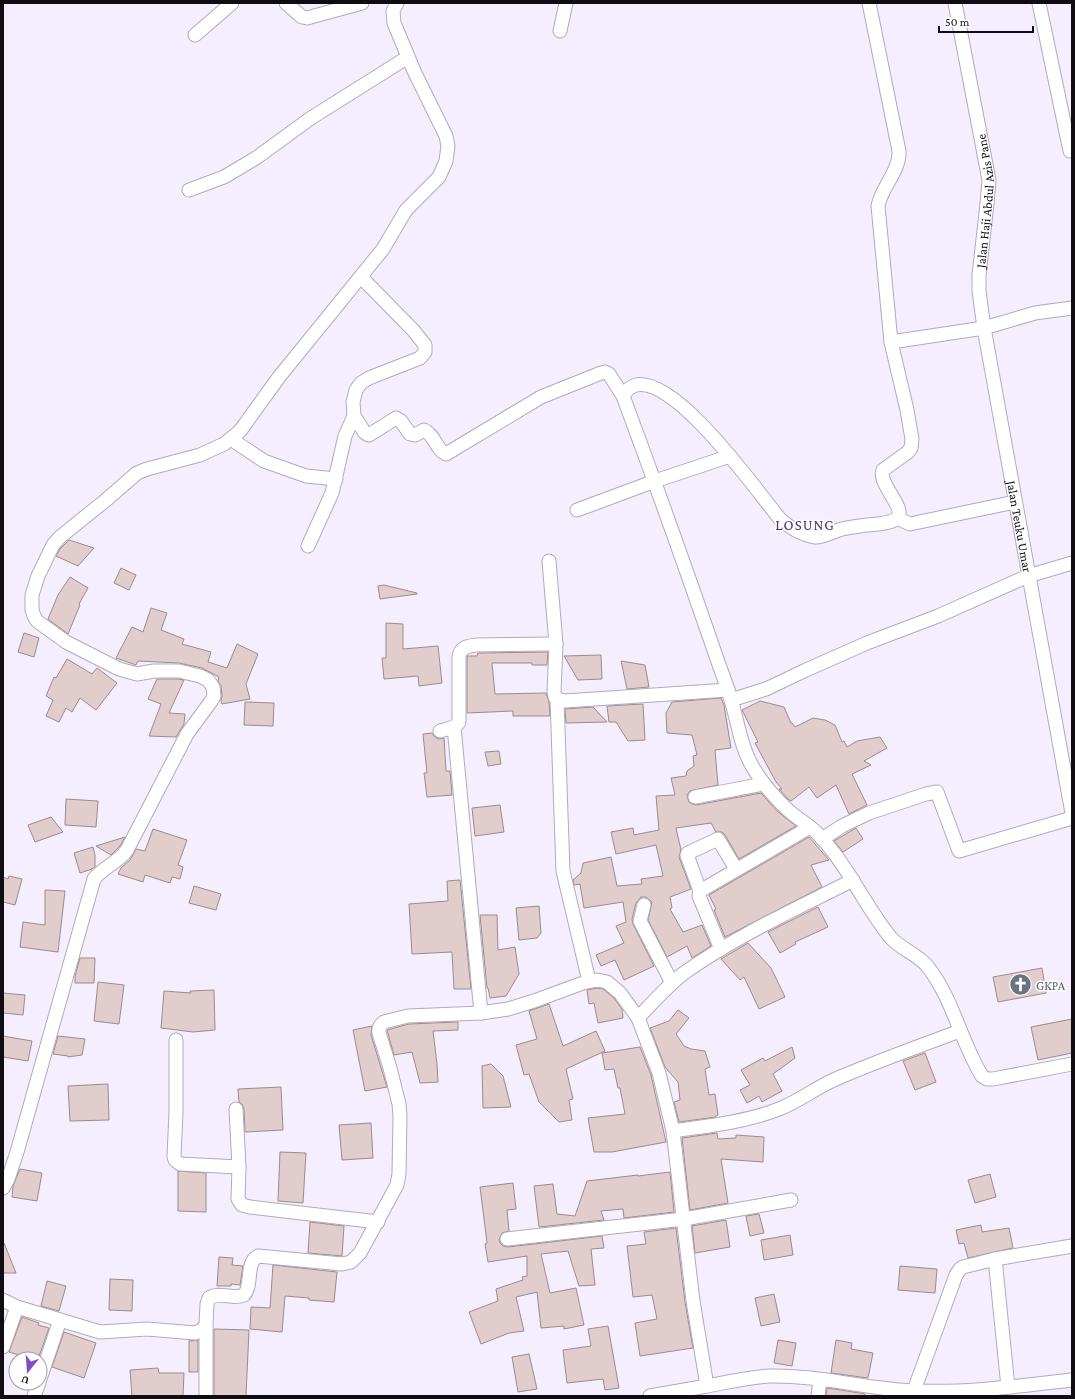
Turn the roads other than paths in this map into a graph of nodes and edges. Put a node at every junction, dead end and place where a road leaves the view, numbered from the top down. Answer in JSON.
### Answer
{"nodes":[{"id":1,"x":232,"y":3,"type":"edge"},
{"id":2,"x":286,"y":3,"type":"edge"},
{"id":3,"x":362,"y":3,"type":"edge"},
{"id":4,"x":397,"y":3,"type":"edge"},
{"id":5,"x":566,"y":3,"type":"edge"},
{"id":6,"x":869,"y":3,"type":"edge"},
{"id":7,"x":955,"y":3,"type":"edge"},
{"id":8,"x":1039,"y":3,"type":"edge"},
{"id":9,"x":560,"y":31,"type":"dead end"},
{"id":10,"x":195,"y":36,"type":"dead end"},
{"id":11,"x":408,"y":57,"type":"junction"},
{"id":12,"x":1069,"y":129,"type":"edge"},
{"id":13,"x":1070,"y":151,"type":"dead end"},
{"id":14,"x":189,"y":190,"type":"dead end"},
{"id":15,"x":361,"y":277,"type":"junction"},
{"id":16,"x":1072,"y":308,"type":"edge"},
{"id":17,"x":984,"y":328,"type":"junction"},
{"id":18,"x":891,"y":342,"type":"junction"},
{"id":19,"x":623,"y":396,"type":"junction"},
{"id":20,"x":354,"y":416,"type":"junction"},
{"id":21,"x":231,"y":439,"type":"junction"},
{"id":22,"x":730,"y":456,"type":"junction"},
{"id":23,"x":336,"y":479,"type":"junction"},
{"id":24,"x":655,"y":482,"type":"junction"},
{"id":25,"x":1015,"y":502,"type":"junction"},
{"id":26,"x":577,"y":510,"type":"dead end"},
{"id":27,"x":897,"y":518,"type":"junction"},
{"id":28,"x":308,"y":546,"type":"dead end"},
{"id":29,"x":549,"y":561,"type":"dead end"},
{"id":30,"x":1072,"y":563,"type":"edge"},
{"id":31,"x":1028,"y":576,"type":"junction"},
{"id":32,"x":556,"y":644,"type":"junction"},
{"id":33,"x":730,"y":695,"type":"junction"},
{"id":34,"x":557,"y":699,"type":"junction"},
{"id":35,"x":454,"y":727,"type":"junction"},
{"id":36,"x":440,"y":731,"type":"dead end"},
{"id":37,"x":764,"y":784,"type":"junction"},
{"id":38,"x":695,"y":797,"type":"dead end"},
{"id":39,"x":1072,"y":813,"type":"edge"},
{"id":40,"x":1072,"y":818,"type":"edge"},
{"id":41,"x":810,"y":828,"type":"junction"},
{"id":42,"x":822,"y":839,"type":"junction"},
{"id":43,"x":736,"y":869,"type":"junction"},
{"id":44,"x":853,"y":880,"type":"junction"},
{"id":45,"x":700,"y":891,"type":"junction"},
{"id":46,"x":644,"y":905,"type":"dead end"},
{"id":47,"x":721,"y":949,"type":"junction"},
{"id":48,"x":589,"y":981,"type":"junction"},
{"id":49,"x":672,"y":983,"type":"junction"},
{"id":50,"x":481,"y":1013,"type":"junction"},
{"id":51,"x":638,"y":1018,"type":"junction"},
{"id":52,"x":960,"y":1030,"type":"junction"},
{"id":53,"x":176,"y":1040,"type":"dead end"},
{"id":54,"x":1072,"y":1064,"type":"edge"},
{"id":55,"x":236,"y":1109,"type":"dead end"},
{"id":56,"x":673,"y":1131,"type":"junction"},
{"id":57,"x":239,"y":1167,"type":"junction"},
{"id":58,"x":3,"y":1188,"type":"edge"},
{"id":59,"x":791,"y":1200,"type":"dead end"},
{"id":60,"x":684,"y":1219,"type":"junction"},
{"id":61,"x":378,"y":1222,"type":"junction"},
{"id":62,"x":507,"y":1239,"type":"dead end"},
{"id":63,"x":1072,"y":1246,"type":"edge"},
{"id":64,"x":995,"y":1259,"type":"junction"},
{"id":65,"x":3,"y":1300,"type":"edge"},
{"id":66,"x":18,"y":1307,"type":"junction"},
{"id":67,"x":60,"y":1320,"type":"junction"},
{"id":68,"x":206,"y":1325,"type":"junction"},
{"id":69,"x":3,"y":1347,"type":"edge"},
{"id":70,"x":48,"y":1355,"type":"edge"},
{"id":71,"x":820,"y":1380,"type":"junction"},
{"id":72,"x":1072,"y":1380,"type":"edge"},
{"id":73,"x":707,"y":1386,"type":"junction"},
{"id":74,"x":1008,"y":1387,"type":"junction"},
{"id":75,"x":912,"y":1393,"type":"edge"},
{"id":76,"x":678,"y":1394,"type":"edge"},
{"id":77,"x":206,"y":1396,"type":"edge"},
{"id":78,"x":650,"y":1396,"type":"edge"},
{"id":79,"x":818,"y":1396,"type":"edge"}],
"edges":[{"from":1,"to":10,"type":"street"},
{"from":2,"to":3,"type":"street"},
{"from":4,"to":11,"type":"street"},
{"from":5,"to":9,"type":"street"},
{"from":6,"to":18,"type":"street"},
{"from":7,"to":17,"type":"street","name":"Jalan Haji Abdul Azis Pane"},
{"from":8,"to":12,"type":"street"},
{"from":11,"to":14,"type":"street"},
{"from":11,"to":15,"type":"street"},
{"from":12,"to":13,"type":"street"},
{"from":15,"to":20,"type":"street"},
{"from":15,"to":21,"type":"street"},
{"from":16,"to":17,"type":"street"},
{"from":17,"to":18,"type":"street"},
{"from":17,"to":25,"type":"street","name":"Jalan Teuku Umar"},
{"from":18,"to":27,"type":"street"},
{"from":19,"to":20,"type":"street"},
{"from":19,"to":22,"type":"street"},
{"from":19,"to":24,"type":"street"},
{"from":20,"to":23,"type":"street"},
{"from":21,"to":23,"type":"street"},
{"from":21,"to":58,"type":"street"},
{"from":22,"to":24,"type":"street"},
{"from":22,"to":27,"type":"street"},
{"from":23,"to":28,"type":"street"},
{"from":24,"to":26,"type":"street"},
{"from":24,"to":33,"type":"street"},
{"from":25,"to":27,"type":"street"},
{"from":25,"to":31,"type":"street","name":"Jalan Teuku Umar"},
{"from":29,"to":32,"type":"street"},
{"from":30,"to":31,"type":"street"},
{"from":31,"to":33,"type":"street"},
{"from":31,"to":39,"type":"street","name":"Jalan Teuku Umar"},
{"from":32,"to":34,"type":"street"},
{"from":32,"to":35,"type":"street"},
{"from":33,"to":34,"type":"street"},
{"from":33,"to":37,"type":"street"},
{"from":34,"to":48,"type":"street"},
{"from":35,"to":36,"type":"street"},
{"from":35,"to":50,"type":"street"},
{"from":37,"to":38,"type":"street"},
{"from":37,"to":41,"type":"street"},
{"from":40,"to":42,"type":"street"},
{"from":41,"to":42,"type":"street"},
{"from":41,"to":43,"type":"street"},
{"from":42,"to":44,"type":"street"},
{"from":43,"to":45,"type":"street"},
{"from":43,"to":45,"type":"street"},
{"from":44,"to":47,"type":"street"},
{"from":44,"to":52,"type":"street"},
{"from":45,"to":47,"type":"street"},
{"from":46,"to":49,"type":"street"},
{"from":47,"to":49,"type":"street"},
{"from":48,"to":50,"type":"street"},
{"from":48,"to":51,"type":"street"},
{"from":49,"to":51,"type":"street"},
{"from":50,"to":61,"type":"street"},
{"from":51,"to":56,"type":"street"},
{"from":52,"to":54,"type":"street"},
{"from":52,"to":56,"type":"street"},
{"from":53,"to":57,"type":"street"},
{"from":55,"to":57,"type":"street"},
{"from":56,"to":60,"type":"street"},
{"from":57,"to":61,"type":"street"},
{"from":59,"to":60,"type":"street"},
{"from":60,"to":62,"type":"street"},
{"from":60,"to":73,"type":"street"},
{"from":61,"to":68,"type":"street"},
{"from":63,"to":64,"type":"street"},
{"from":64,"to":74,"type":"street"},
{"from":64,"to":75,"type":"street"},
{"from":65,"to":66,"type":"street"},
{"from":66,"to":67,"type":"street"},
{"from":66,"to":69,"type":"street"},
{"from":67,"to":68,"type":"street"},
{"from":67,"to":70,"type":"street"},
{"from":68,"to":77,"type":"street"},
{"from":71,"to":73,"type":"street"},
{"from":71,"to":75,"type":"street"},
{"from":71,"to":79,"type":"street"},
{"from":72,"to":74,"type":"street"},
{"from":73,"to":76,"type":"street"},
{"from":74,"to":75,"type":"street"},
{"from":76,"to":78,"type":"street"}]}
